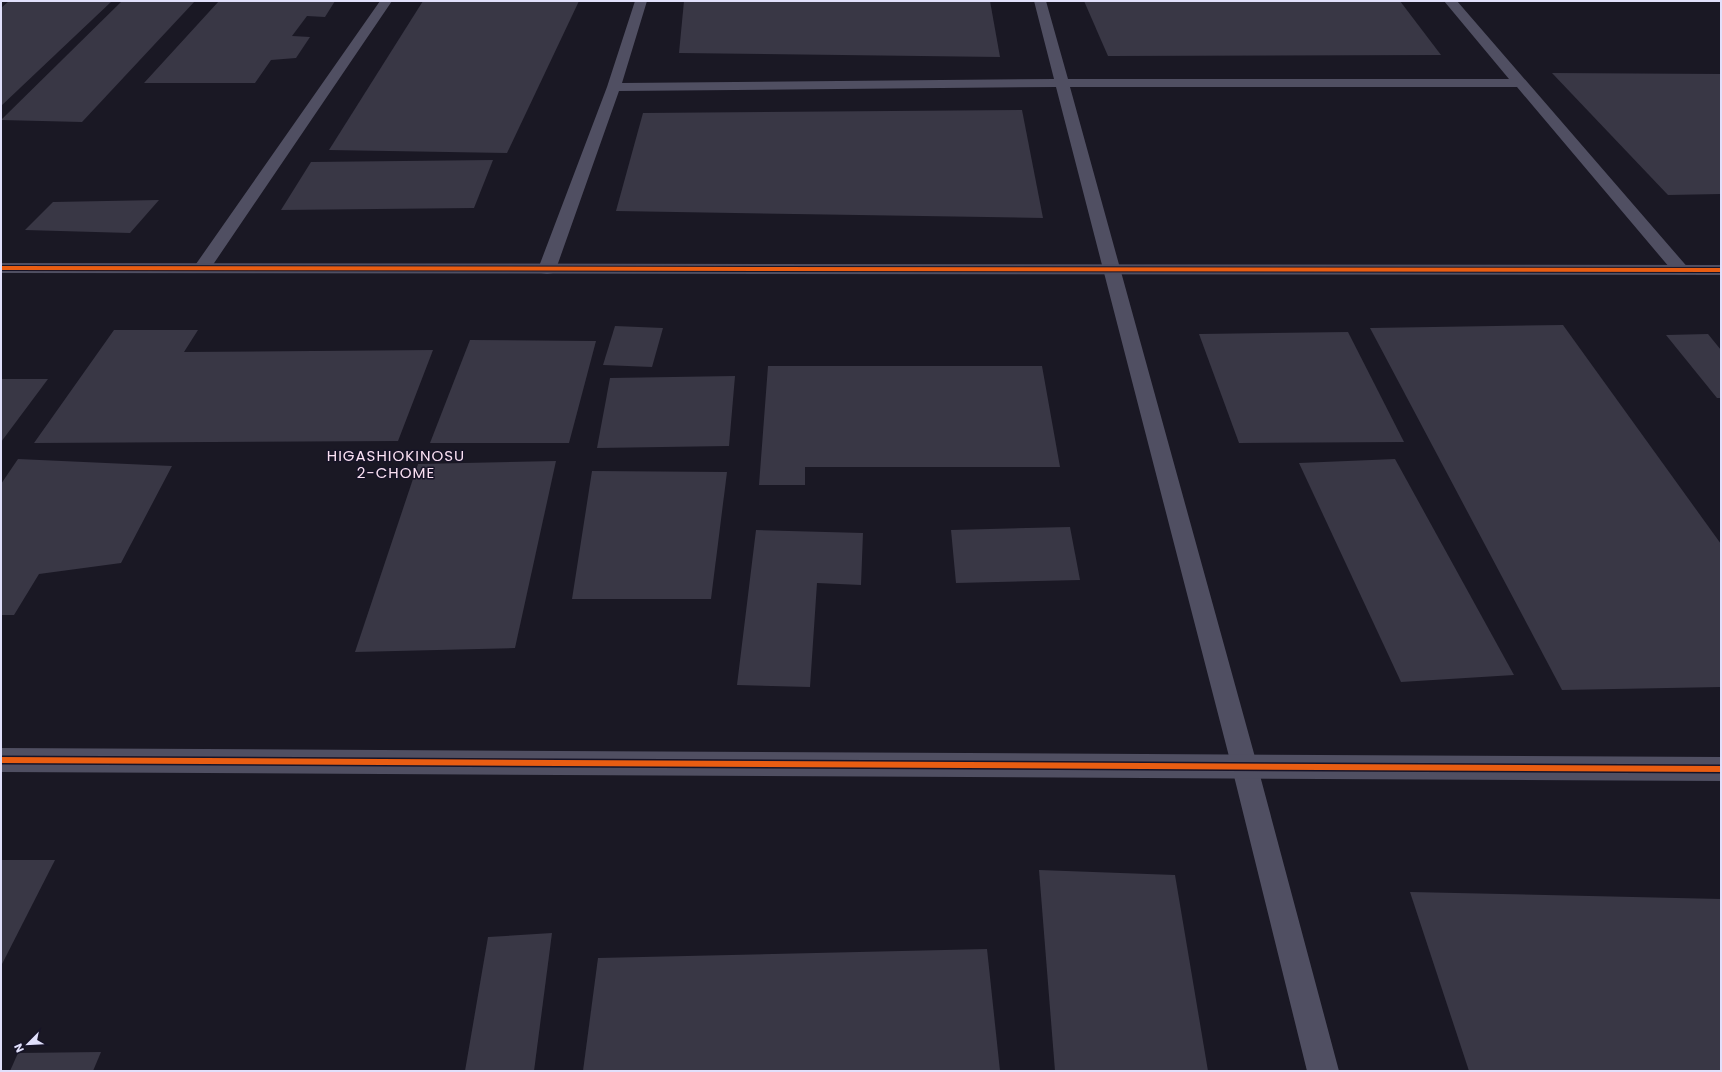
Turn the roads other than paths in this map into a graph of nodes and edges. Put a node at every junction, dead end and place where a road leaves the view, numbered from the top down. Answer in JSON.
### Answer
{"nodes":[{"id":1,"x":386,"y":1,"type":"edge"},
{"id":2,"x":641,"y":1,"type":"edge"},
{"id":3,"x":1040,"y":1,"type":"edge"},
{"id":4,"x":1450,"y":1,"type":"edge"},
{"id":5,"x":1062,"y":83,"type":"junction"},
{"id":6,"x":1520,"y":83,"type":"junction"},
{"id":7,"x":614,"y":87,"type":"junction"},
{"id":8,"x":1,"y":268,"type":"edge"},
{"id":9,"x":202,"y":268,"type":"junction"},
{"id":10,"x":547,"y":269,"type":"junction"},
{"id":11,"x":1112,"y":269,"type":"junction"},
{"id":12,"x":1681,"y":270,"type":"junction"},
{"id":13,"x":1721,"y":270,"type":"edge"},
{"id":14,"x":1,"y":760,"type":"edge"},
{"id":15,"x":1245,"y":768,"type":"junction"},
{"id":16,"x":1721,"y":769,"type":"edge"},
{"id":17,"x":1323,"y":1071,"type":"edge"}],
"edges":[{"from":1,"to":9,"type":"street"},
{"from":2,"to":7,"type":"street"},
{"from":3,"to":5,"type":"street"},
{"from":4,"to":6,"type":"street"},
{"from":5,"to":6,"type":"street"},
{"from":5,"to":7,"type":"street"},
{"from":5,"to":11,"type":"street"},
{"from":6,"to":12,"type":"street"},
{"from":7,"to":10,"type":"street"},
{"from":8,"to":9,"type":"street"},
{"from":9,"to":10,"type":"street"},
{"from":10,"to":11,"type":"street"},
{"from":11,"to":12,"type":"street"},
{"from":11,"to":15,"type":"street"},
{"from":12,"to":13,"type":"street"},
{"from":14,"to":15,"type":"street"},
{"from":15,"to":16,"type":"street"},
{"from":15,"to":17,"type":"street"}]}
